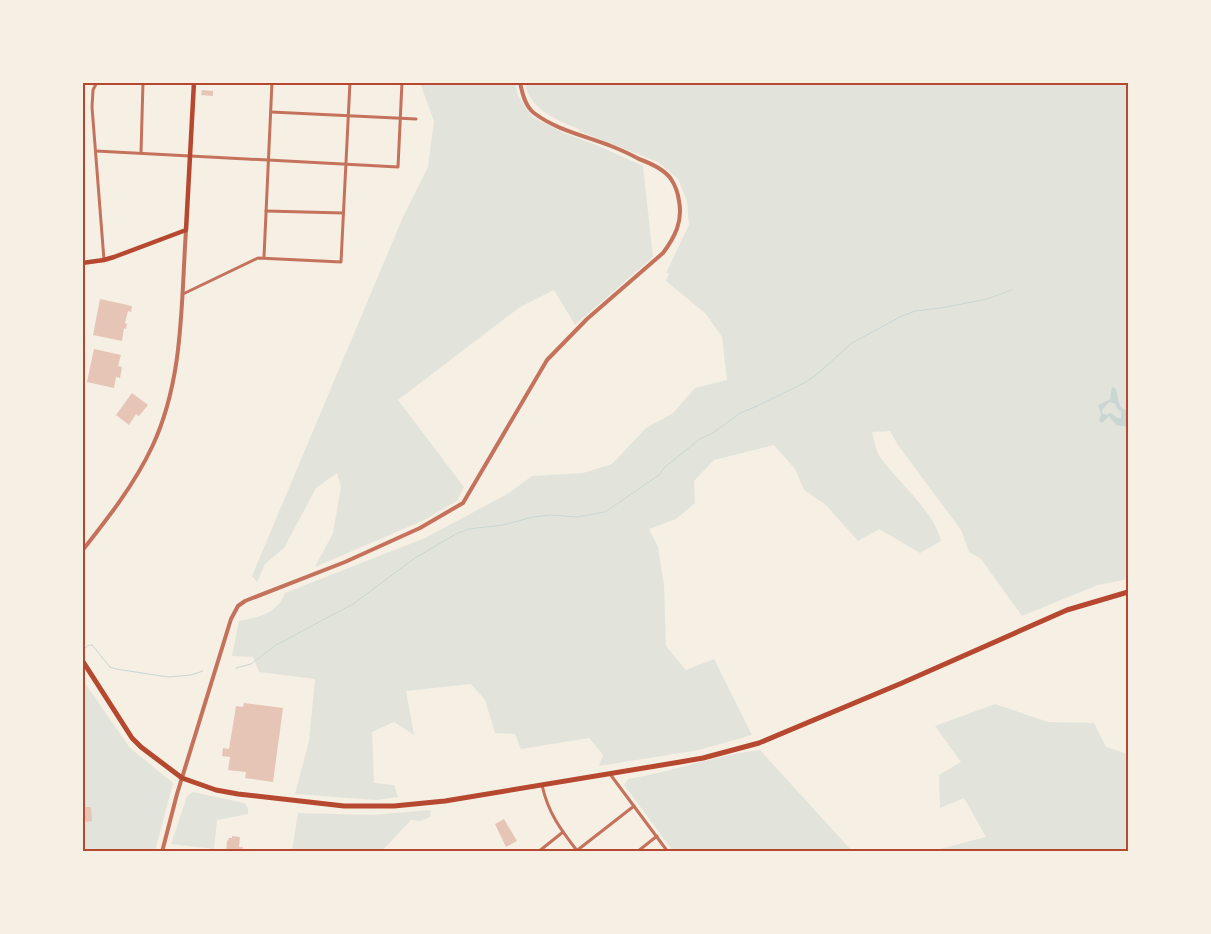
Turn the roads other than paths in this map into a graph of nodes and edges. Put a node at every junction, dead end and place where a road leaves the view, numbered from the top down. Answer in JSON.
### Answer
{"nodes":[{"id":1,"x":97,"y":82,"type":"edge"},
{"id":2,"x":143,"y":82,"type":"edge"},
{"id":3,"x":194,"y":82,"type":"edge"},
{"id":4,"x":272,"y":82,"type":"edge"},
{"id":5,"x":350,"y":82,"type":"edge"},
{"id":6,"x":402,"y":82,"type":"edge"},
{"id":7,"x":520,"y":82,"type":"edge"},
{"id":8,"x":271,"y":112,"type":"junction"},
{"id":9,"x":348,"y":116,"type":"junction"},
{"id":10,"x":401,"y":118,"type":"junction"},
{"id":11,"x":416,"y":119,"type":"dead end"},
{"id":12,"x":96,"y":151,"type":"junction"},
{"id":13,"x":141,"y":153,"type":"junction"},
{"id":14,"x":190,"y":156,"type":"junction"},
{"id":15,"x":268,"y":161,"type":"junction"},
{"id":16,"x":346,"y":164,"type":"junction"},
{"id":17,"x":266,"y":211,"type":"junction"},
{"id":18,"x":343,"y":213,"type":"junction"},
{"id":19,"x":186,"y":230,"type":"junction"},
{"id":20,"x":264,"y":257,"type":"junction"},
{"id":21,"x":104,"y":260,"type":"junction"},
{"id":22,"x":82,"y":263,"type":"edge"},
{"id":23,"x":182,"y":294,"type":"junction"},
{"id":24,"x":82,"y":551,"type":"edge"},
{"id":25,"x":1128,"y":592,"type":"edge"},
{"id":26,"x":82,"y":660,"type":"edge"},
{"id":27,"x":610,"y":774,"type":"junction"},
{"id":28,"x":182,"y":778,"type":"junction"},
{"id":29,"x":542,"y":784,"type":"junction"},
{"id":30,"x":634,"y":806,"type":"junction"},
{"id":31,"x":563,"y":832,"type":"junction"},
{"id":32,"x":657,"y":836,"type":"junction"},
{"id":33,"x":577,"y":851,"type":"edge"},
{"id":34,"x":162,"y":852,"type":"edge"},
{"id":35,"x":538,"y":852,"type":"edge"},
{"id":36,"x":637,"y":852,"type":"edge"},
{"id":37,"x":668,"y":852,"type":"edge"}],
"edges":[{"from":1,"to":12,"type":"street"},
{"from":2,"to":13,"type":"street"},
{"from":3,"to":14,"type":"main road"},
{"from":4,"to":8,"type":"street"},
{"from":5,"to":9,"type":"street"},
{"from":6,"to":10,"type":"street"},
{"from":7,"to":28,"type":"street"},
{"from":8,"to":9,"type":"street"},
{"from":8,"to":15,"type":"street"},
{"from":9,"to":10,"type":"street"},
{"from":9,"to":16,"type":"street"},
{"from":10,"to":11,"type":"street"},
{"from":10,"to":16,"type":"street"},
{"from":12,"to":13,"type":"street"},
{"from":12,"to":21,"type":"street"},
{"from":13,"to":14,"type":"street"},
{"from":14,"to":15,"type":"street"},
{"from":14,"to":19,"type":"main road"},
{"from":15,"to":16,"type":"street"},
{"from":15,"to":17,"type":"street"},
{"from":16,"to":18,"type":"street"},
{"from":17,"to":18,"type":"street"},
{"from":17,"to":20,"type":"street"},
{"from":18,"to":20,"type":"street"},
{"from":19,"to":21,"type":"main road"},
{"from":19,"to":23,"type":"street"},
{"from":20,"to":23,"type":"street"},
{"from":21,"to":22,"type":"main road"},
{"from":23,"to":24,"type":"street"},
{"from":25,"to":27,"type":"main road"},
{"from":26,"to":28,"type":"main road"},
{"from":27,"to":29,"type":"main road"},
{"from":27,"to":30,"type":"street"},
{"from":28,"to":29,"type":"main road"},
{"from":28,"to":34,"type":"street"},
{"from":29,"to":31,"type":"street"},
{"from":30,"to":32,"type":"street"},
{"from":30,"to":33,"type":"street"},
{"from":31,"to":33,"type":"street"},
{"from":31,"to":35,"type":"street"},
{"from":32,"to":36,"type":"street"},
{"from":32,"to":37,"type":"street"}]}
